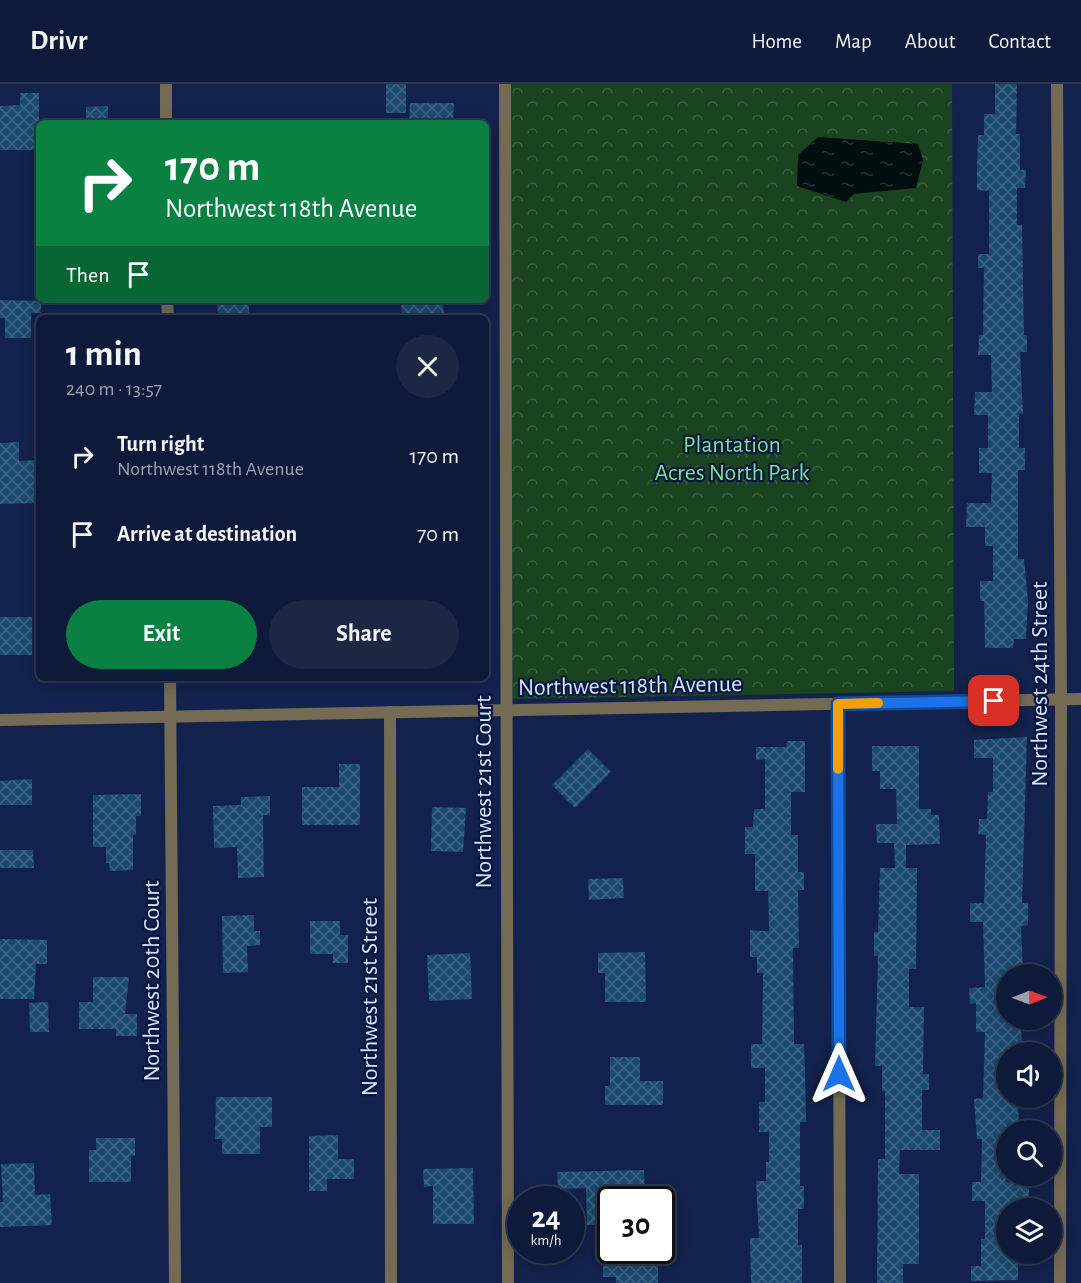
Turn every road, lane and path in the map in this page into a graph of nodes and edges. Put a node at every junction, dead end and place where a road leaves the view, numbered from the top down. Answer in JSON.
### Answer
{"nodes":[{"id":1,"x":166,"y":84,"type":"edge"},
{"id":2,"x":505,"y":84,"type":"edge"},
{"id":3,"x":1057,"y":84,"type":"edge"},
{"id":4,"x":166,"y":120,"type":"edge"},
{"id":5,"x":170,"y":681,"type":"edge"},
{"id":6,"x":1061,"y":699,"type":"junction"},
{"id":7,"x":1081,"y":699,"type":"edge"},
{"id":8,"x":838,"y":704,"type":"junction"},
{"id":9,"x":505,"y":710,"type":"junction"},
{"id":10,"x":390,"y":712,"type":"junction"},
{"id":11,"x":170,"y":715,"type":"junction"},
{"id":12,"x":0,"y":720,"type":"edge"},
{"id":13,"x":175,"y":1283,"type":"edge"},
{"id":14,"x":392,"y":1283,"type":"edge"},
{"id":15,"x":508,"y":1283,"type":"edge"},
{"id":16,"x":840,"y":1283,"type":"edge"},
{"id":17,"x":1060,"y":1283,"type":"edge"}],
"edges":[{"from":1,"to":4,"type":"street"},
{"from":2,"to":9,"type":"street","name":"Northwest 21st Court"},
{"from":3,"to":6,"type":"street","name":"Northwest 24th Street"},
{"from":5,"to":11,"type":"street","name":"Northwest 20th Court"},
{"from":6,"to":7,"type":"street","name":"Northwest 118th Avenue"},
{"from":6,"to":8,"type":"street","name":"Northwest 118th Avenue"},
{"from":6,"to":17,"type":"street","name":"Northwest 24th Street"},
{"from":8,"to":9,"type":"street","name":"Northwest 118th Avenue"},
{"from":8,"to":16,"type":"street"},
{"from":9,"to":10,"type":"street","name":"Northwest 118th Avenue"},
{"from":9,"to":15,"type":"street","name":"Northwest 21st Court"},
{"from":10,"to":11,"type":"street","name":"Northwest 118th Avenue"},
{"from":10,"to":14,"type":"street","name":"Northwest 21st Street"},
{"from":11,"to":12,"type":"street","name":"Northwest 118th Avenue"},
{"from":11,"to":13,"type":"street","name":"Northwest 20th Court"}]}
